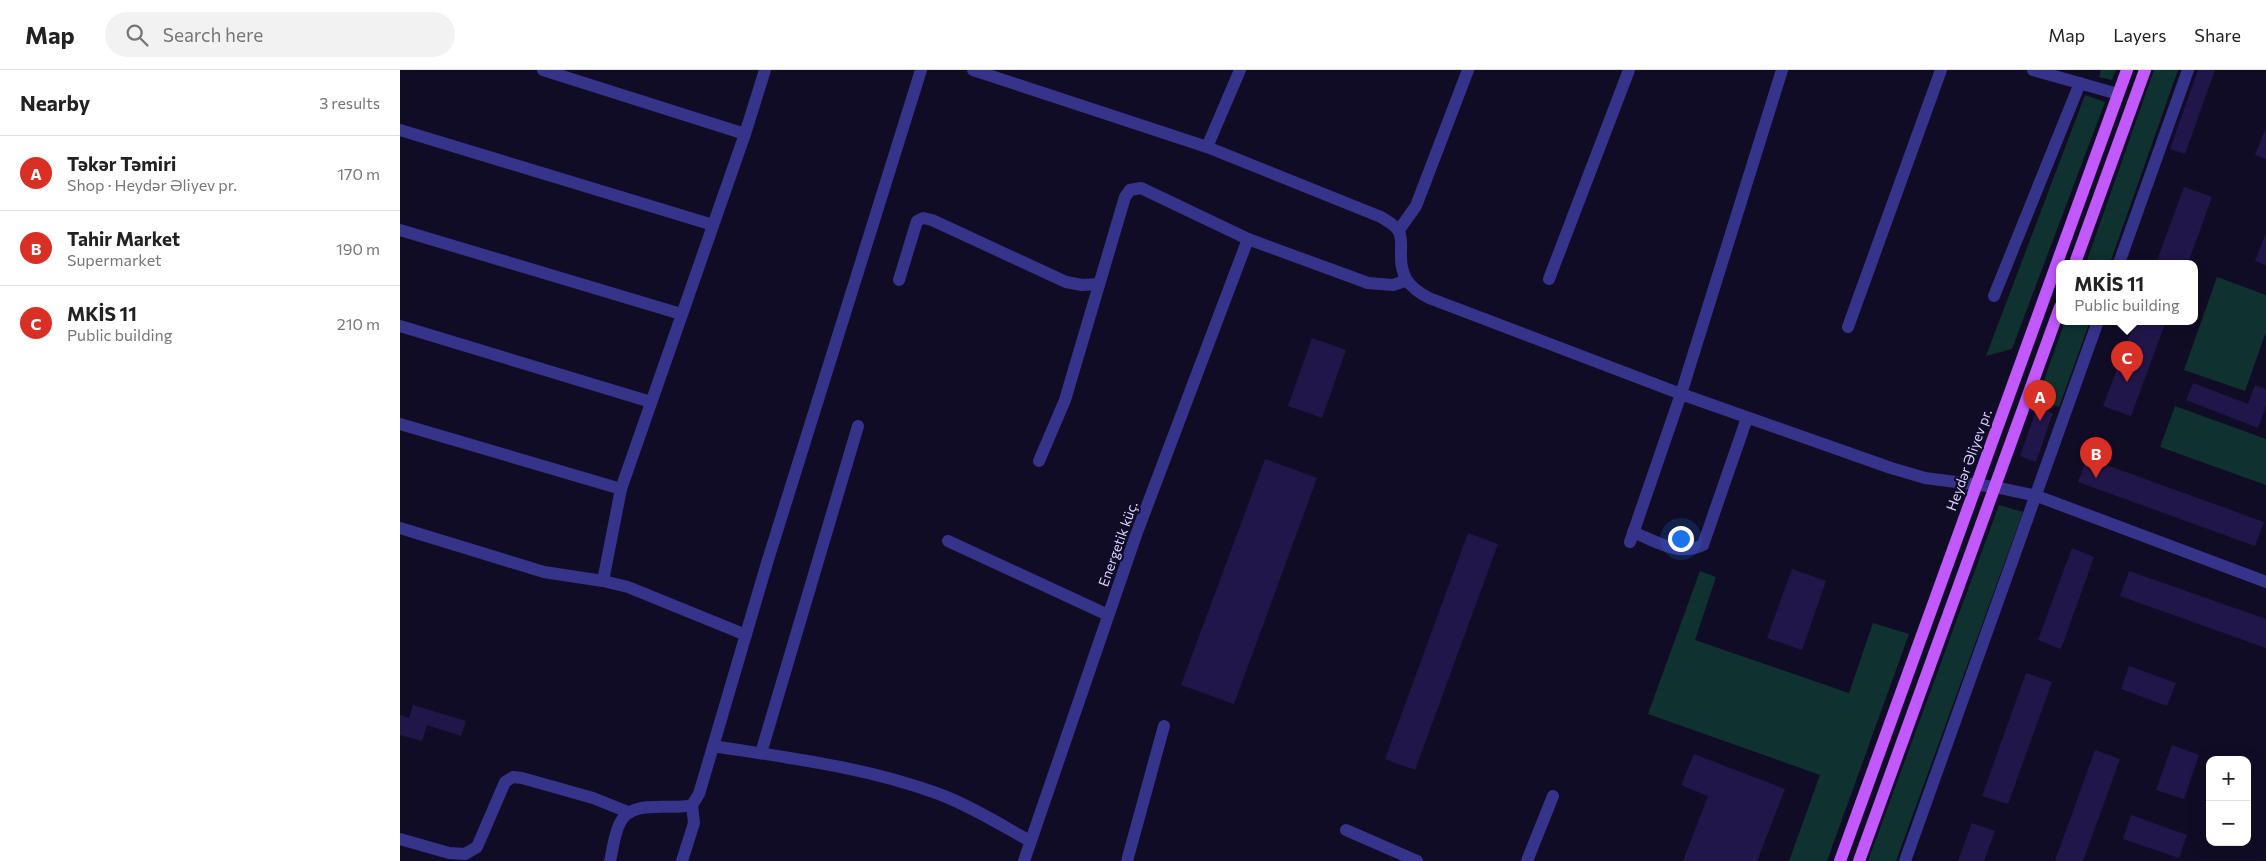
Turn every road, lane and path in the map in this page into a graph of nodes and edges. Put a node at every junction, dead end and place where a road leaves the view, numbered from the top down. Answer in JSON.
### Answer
{"nodes":[{"id":1,"x":543,"y":70,"type":"edge"},
{"id":2,"x":765,"y":70,"type":"edge"},
{"id":3,"x":921,"y":70,"type":"edge"},
{"id":4,"x":973,"y":70,"type":"edge"},
{"id":5,"x":1240,"y":70,"type":"edge"},
{"id":6,"x":1468,"y":70,"type":"edge"},
{"id":7,"x":1629,"y":70,"type":"edge"},
{"id":8,"x":1782,"y":70,"type":"edge"},
{"id":9,"x":1941,"y":70,"type":"edge"},
{"id":10,"x":2033,"y":70,"type":"edge"},
{"id":11,"x":2127,"y":70,"type":"edge"},
{"id":12,"x":2145,"y":70,"type":"edge"},
{"id":13,"x":2188,"y":70,"type":"edge"},
{"id":14,"x":2080,"y":84,"type":"junction"},
{"id":15,"x":2118,"y":94,"type":"junction"},
{"id":16,"x":400,"y":130,"type":"edge"},
{"id":17,"x":746,"y":134,"type":"junction"},
{"id":18,"x":1207,"y":147,"type":"junction"},
{"id":19,"x":713,"y":225,"type":"junction"},
{"id":20,"x":400,"y":230,"type":"edge"},
{"id":21,"x":1399,"y":230,"type":"junction"},
{"id":22,"x":1248,"y":239,"type":"junction"},
{"id":23,"x":2058,"y":260,"type":"edge"},
{"id":24,"x":2076,"y":260,"type":"edge"},
{"id":25,"x":2120,"y":260,"type":"edge"},
{"id":26,"x":2056,"y":265,"type":"edge"},
{"id":27,"x":1549,"y":279,"type":"dead end"},
{"id":28,"x":899,"y":280,"type":"dead end"},
{"id":29,"x":1405,"y":281,"type":"junction"},
{"id":30,"x":1099,"y":284,"type":"junction"},
{"id":31,"x":1994,"y":296,"type":"dead end"},
{"id":32,"x":681,"y":314,"type":"junction"},
{"id":33,"x":2056,"y":319,"type":"edge"},
{"id":34,"x":2097,"y":325,"type":"edge"},
{"id":35,"x":400,"y":326,"type":"edge"},
{"id":36,"x":1848,"y":327,"type":"dead end"},
{"id":37,"x":1681,"y":394,"type":"junction"},
{"id":38,"x":651,"y":402,"type":"junction"},
{"id":39,"x":1747,"y":418,"type":"junction"},
{"id":40,"x":400,"y":424,"type":"edge"},
{"id":41,"x":858,"y":426,"type":"dead end"},
{"id":42,"x":1039,"y":461,"type":"dead end"},
{"id":43,"x":1976,"y":485,"type":"junction"},
{"id":44,"x":1995,"y":487,"type":"junction"},
{"id":45,"x":621,"y":488,"type":"junction"},
{"id":46,"x":2037,"y":496,"type":"junction"},
{"id":47,"x":400,"y":528,"type":"edge"},
{"id":48,"x":948,"y":541,"type":"dead end"},
{"id":49,"x":604,"y":581,"type":"junction"},
{"id":50,"x":2266,"y":582,"type":"edge"},
{"id":51,"x":1108,"y":615,"type":"junction"},
{"id":52,"x":746,"y":635,"type":"junction"},
{"id":53,"x":1164,"y":726,"type":"dead end"},
{"id":54,"x":713,"y":746,"type":"junction"},
{"id":55,"x":761,"y":753,"type":"junction"},
{"id":56,"x":1553,"y":796,"type":"dead end"},
{"id":57,"x":692,"y":805,"type":"junction"},
{"id":58,"x":628,"y":812,"type":"junction"},
{"id":59,"x":1346,"y":830,"type":"dead end"},
{"id":60,"x":400,"y":839,"type":"edge"},
{"id":61,"x":1030,"y":841,"type":"junction"},
{"id":62,"x":1029,"y":859,"type":"edge"},
{"id":63,"x":610,"y":861,"type":"edge"},
{"id":64,"x":682,"y":861,"type":"edge"},
{"id":65,"x":1127,"y":861,"type":"edge"},
{"id":66,"x":1417,"y":861,"type":"edge"},
{"id":67,"x":1527,"y":861,"type":"edge"},
{"id":68,"x":1840,"y":861,"type":"edge"},
{"id":69,"x":1859,"y":861,"type":"edge"},
{"id":70,"x":1905,"y":861,"type":"edge"}],
"edges":[{"from":1,"to":17,"type":"street"},
{"from":2,"to":17,"type":"street"},
{"from":3,"to":52,"type":"street"},
{"from":4,"to":18,"type":"street"},
{"from":5,"to":18,"type":"street"},
{"from":6,"to":21,"type":"street"},
{"from":7,"to":27,"type":"street"},
{"from":8,"to":37,"type":"street"},
{"from":9,"to":36,"type":"street"},
{"from":10,"to":14,"type":"street"},
{"from":11,"to":15,"type":"main road","name":"Heydər Əliyev pr."},
{"from":12,"to":24,"type":"main road"},
{"from":13,"to":25,"type":"street"},
{"from":14,"to":15,"type":"street"},
{"from":14,"to":31,"type":"street"},
{"from":15,"to":23,"type":"main road","name":"Heydər Əliyev pr."},
{"from":16,"to":19,"type":"street"},
{"from":17,"to":19,"type":"street"},
{"from":18,"to":21,"type":"street"},
{"from":19,"to":32,"type":"street"},
{"from":20,"to":32,"type":"street"},
{"from":21,"to":29,"type":"street"},
{"from":22,"to":29,"type":"street"},
{"from":22,"to":30,"type":"street"},
{"from":22,"to":51,"type":"street","name":"Energetik küç."},
{"from":26,"to":43,"type":"main road","name":"Heydər Əliyev pr."},
{"from":28,"to":30,"type":"street"},
{"from":29,"to":37,"type":"street"},
{"from":30,"to":42,"type":"street"},
{"from":32,"to":38,"type":"street"},
{"from":33,"to":44,"type":"main road"},
{"from":34,"to":46,"type":"street"},
{"from":35,"to":38,"type":"street"},
{"from":37,"to":39,"type":"street"},
{"from":37,"to":39,"type":"street"},
{"from":38,"to":45,"type":"street"},
{"from":39,"to":43,"type":"street"},
{"from":40,"to":45,"type":"street"},
{"from":41,"to":55,"type":"street"},
{"from":43,"to":44,"type":"street"},
{"from":43,"to":68,"type":"main road","name":"Heydər Əliyev pr."},
{"from":44,"to":46,"type":"street"},
{"from":44,"to":69,"type":"main road"},
{"from":45,"to":49,"type":"street"},
{"from":46,"to":50,"type":"street"},
{"from":46,"to":70,"type":"street"},
{"from":47,"to":49,"type":"street"},
{"from":48,"to":51,"type":"street"},
{"from":49,"to":52,"type":"street"},
{"from":51,"to":61,"type":"street","name":"Energetik küç."},
{"from":52,"to":54,"type":"street"},
{"from":53,"to":65,"type":"street"},
{"from":54,"to":55,"type":"street"},
{"from":54,"to":57,"type":"street"},
{"from":55,"to":61,"type":"street"},
{"from":56,"to":67,"type":"street"},
{"from":57,"to":58,"type":"street"},
{"from":57,"to":64,"type":"street"},
{"from":58,"to":60,"type":"street"},
{"from":58,"to":63,"type":"street"},
{"from":59,"to":66,"type":"street"},
{"from":61,"to":62,"type":"street","name":"Energetik küç."}]}
